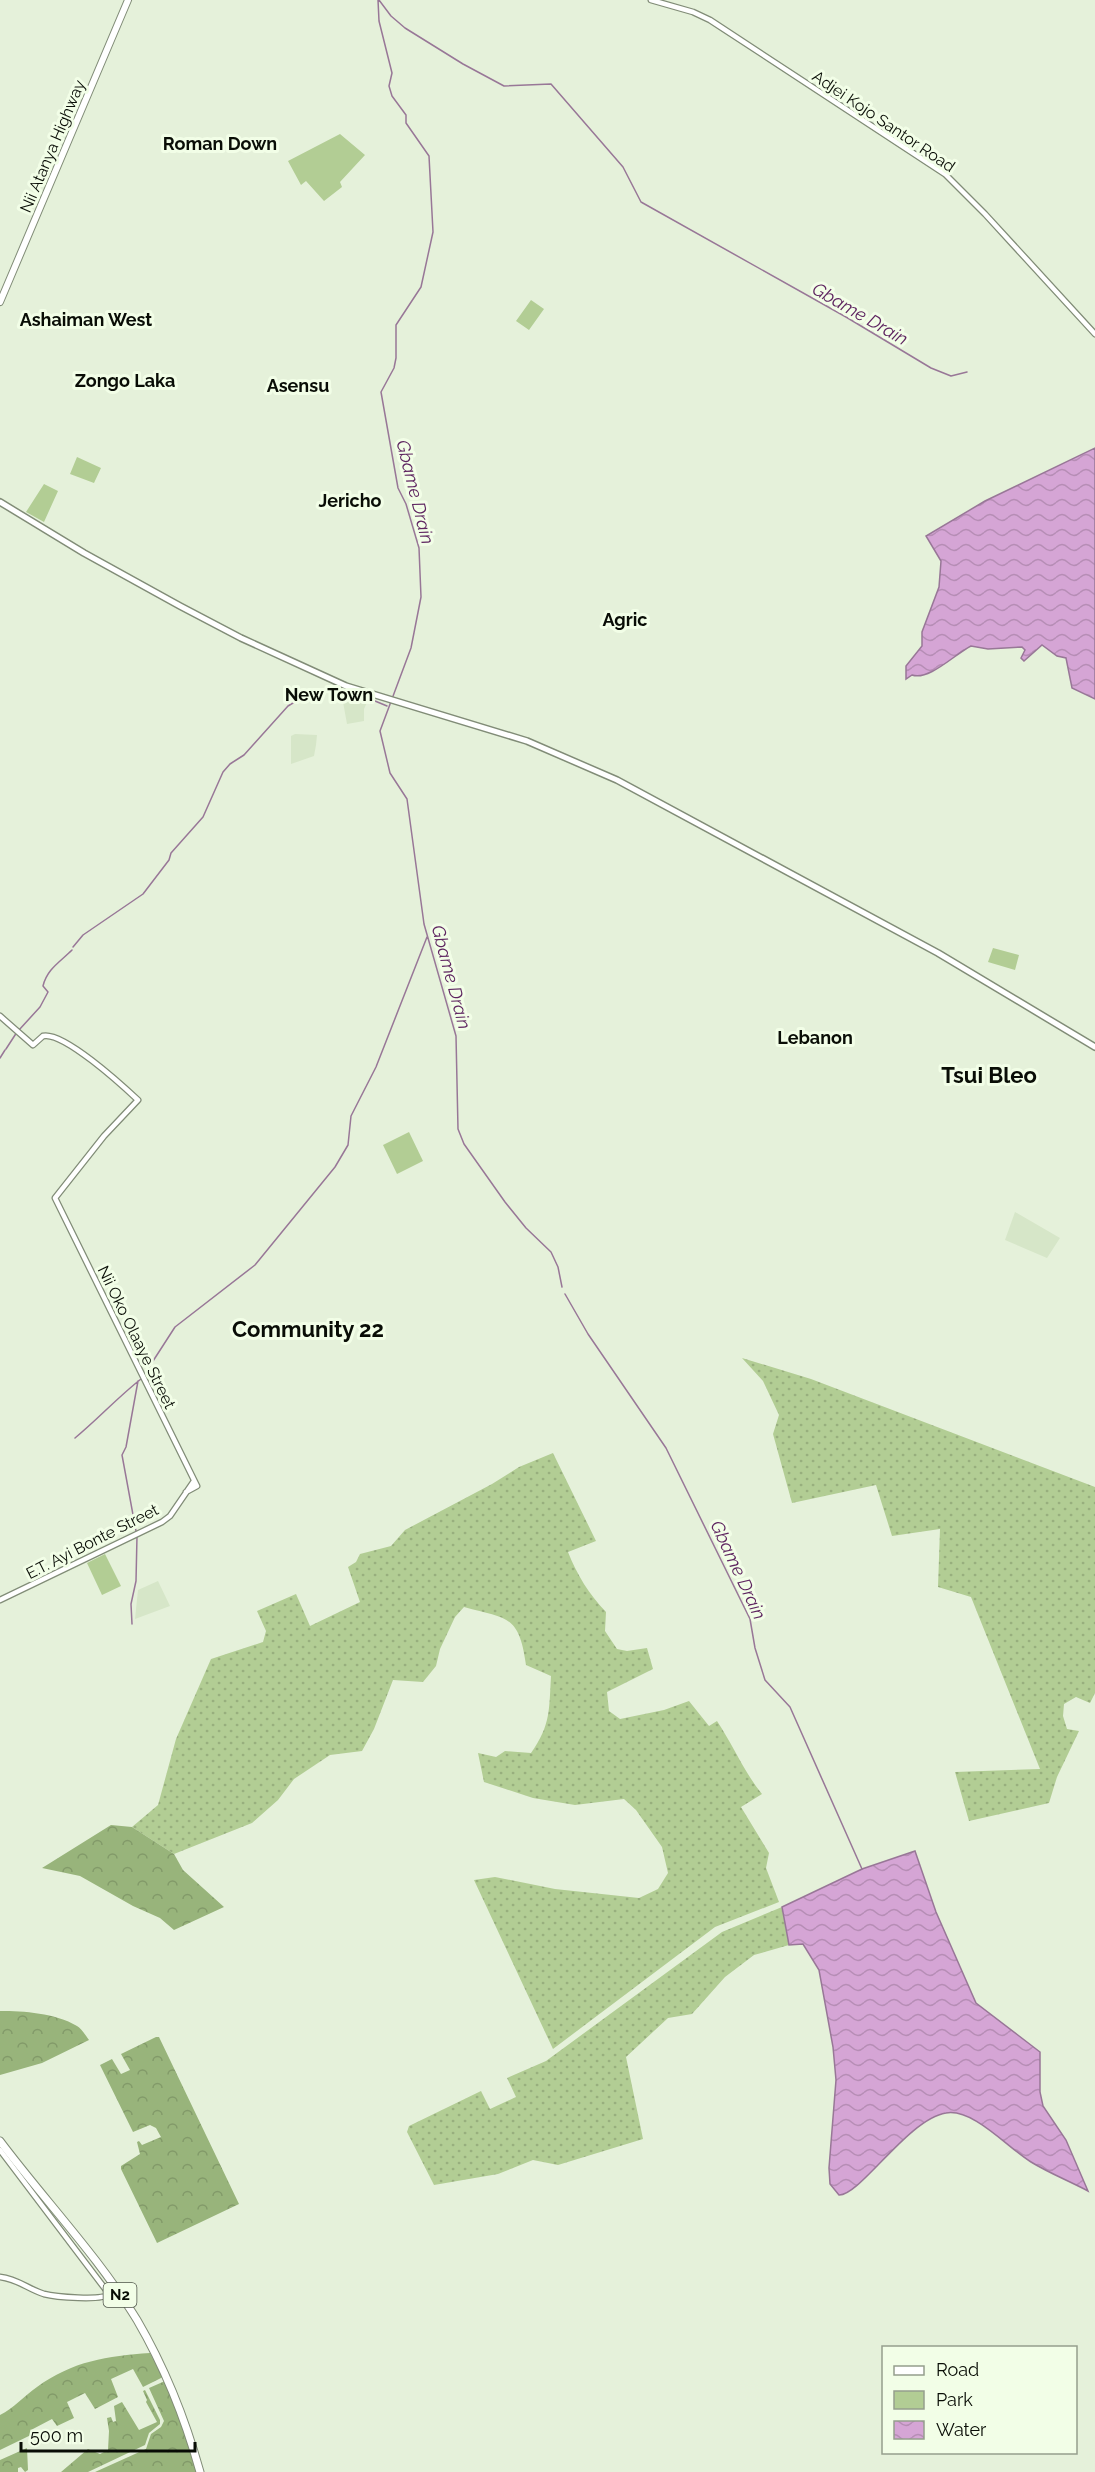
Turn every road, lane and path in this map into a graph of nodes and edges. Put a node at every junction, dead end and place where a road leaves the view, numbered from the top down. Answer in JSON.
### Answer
{"nodes":[{"id":1,"x":127,"y":0,"type":"edge"},
{"id":2,"x":651,"y":0,"type":"edge"},
{"id":3,"x":0,"y":300,"type":"edge"},
{"id":4,"x":1095,"y":334,"type":"edge"},
{"id":5,"x":0,"y":502,"type":"edge"},
{"id":6,"x":0,"y":1016,"type":"edge"},
{"id":7,"x":1095,"y":1047,"type":"edge"},
{"id":8,"x":186,"y":1492,"type":"joint"},
{"id":9,"x":0,"y":1600,"type":"edge"},
{"id":10,"x":0,"y":2141,"type":"edge"},
{"id":11,"x":0,"y":2150,"type":"edge"},
{"id":12,"x":0,"y":2277,"type":"edge"},
{"id":13,"x":200,"y":2472,"type":"edge"}],
"edges":[{"from":1,"to":3,"type":"main road","name":"Nii Atanya Highway"},
{"from":2,"to":4,"type":"street","name":"Adjei Kojo Santor Road"},
{"from":5,"to":7,"type":"main road"},
{"from":6,"to":8,"type":"street","name":"Nii Oko Olaaye Street"},
{"from":8,"to":9,"type":"street","name":"E.T. Ayi Bonte Street"},
{"from":10,"to":13,"type":"highway","number":"N2"},
{"from":11,"to":12,"type":"street"}]}
